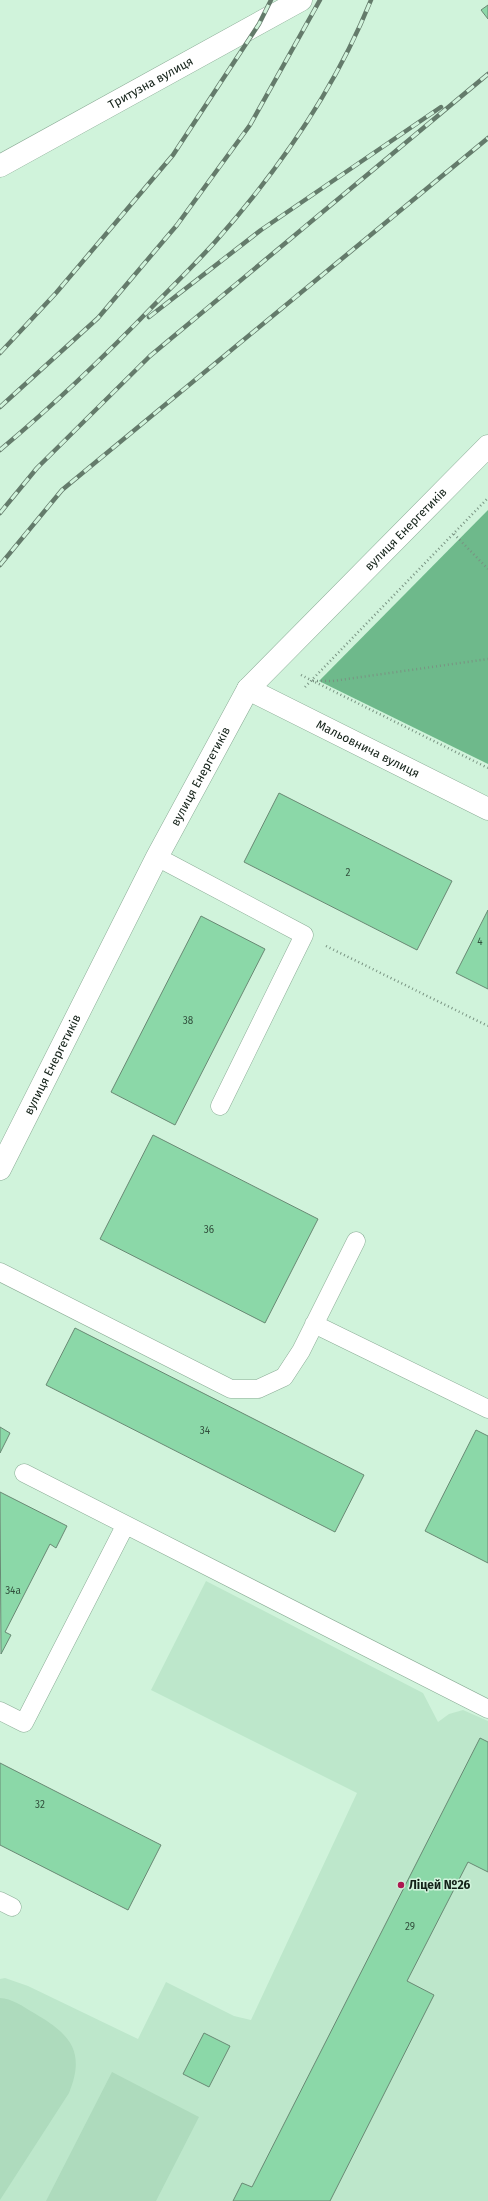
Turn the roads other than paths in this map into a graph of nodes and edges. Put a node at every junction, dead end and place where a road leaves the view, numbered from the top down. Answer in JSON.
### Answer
{"nodes":[{"id":1,"x":301,"y":0,"type":"edge"},
{"id":2,"x":0,"y":166,"type":"edge"},
{"id":3,"x":488,"y":446,"type":"edge"},
{"id":4,"x":248,"y":689,"type":"junction"},
{"id":5,"x":488,"y":809,"type":"edge"},
{"id":6,"x":157,"y":857,"type":"junction"},
{"id":7,"x":220,"y":1106,"type":"dead end"},
{"id":8,"x":0,"y":1169,"type":"edge"},
{"id":9,"x":356,"y":1241,"type":"dead end"},
{"id":10,"x":0,"y":1272,"type":"edge"},
{"id":11,"x":314,"y":1324,"type":"junction"},
{"id":12,"x":488,"y":1409,"type":"edge"},
{"id":13,"x":24,"y":1473,"type":"dead end"},
{"id":14,"x":125,"y":1526,"type":"junction"},
{"id":15,"x":488,"y":1709,"type":"edge"},
{"id":16,"x":0,"y":1711,"type":"edge"}],
"edges":[{"from":1,"to":2,"type":"street","name":"Тритузна вулиця"},
{"from":3,"to":4,"type":"street","name":"вулиця Енергетиків"},
{"from":4,"to":5,"type":"street","name":"Мальовнича вулиця"},
{"from":4,"to":6,"type":"street","name":"вулиця Енергетиків"},
{"from":6,"to":7,"type":"lane"},
{"from":6,"to":8,"type":"street","name":"вулиця Енергетиків"},
{"from":9,"to":11,"type":"lane"},
{"from":10,"to":11,"type":"lane"},
{"from":11,"to":12,"type":"lane"},
{"from":13,"to":14,"type":"lane"},
{"from":14,"to":15,"type":"lane"},
{"from":14,"to":16,"type":"lane"}]}
